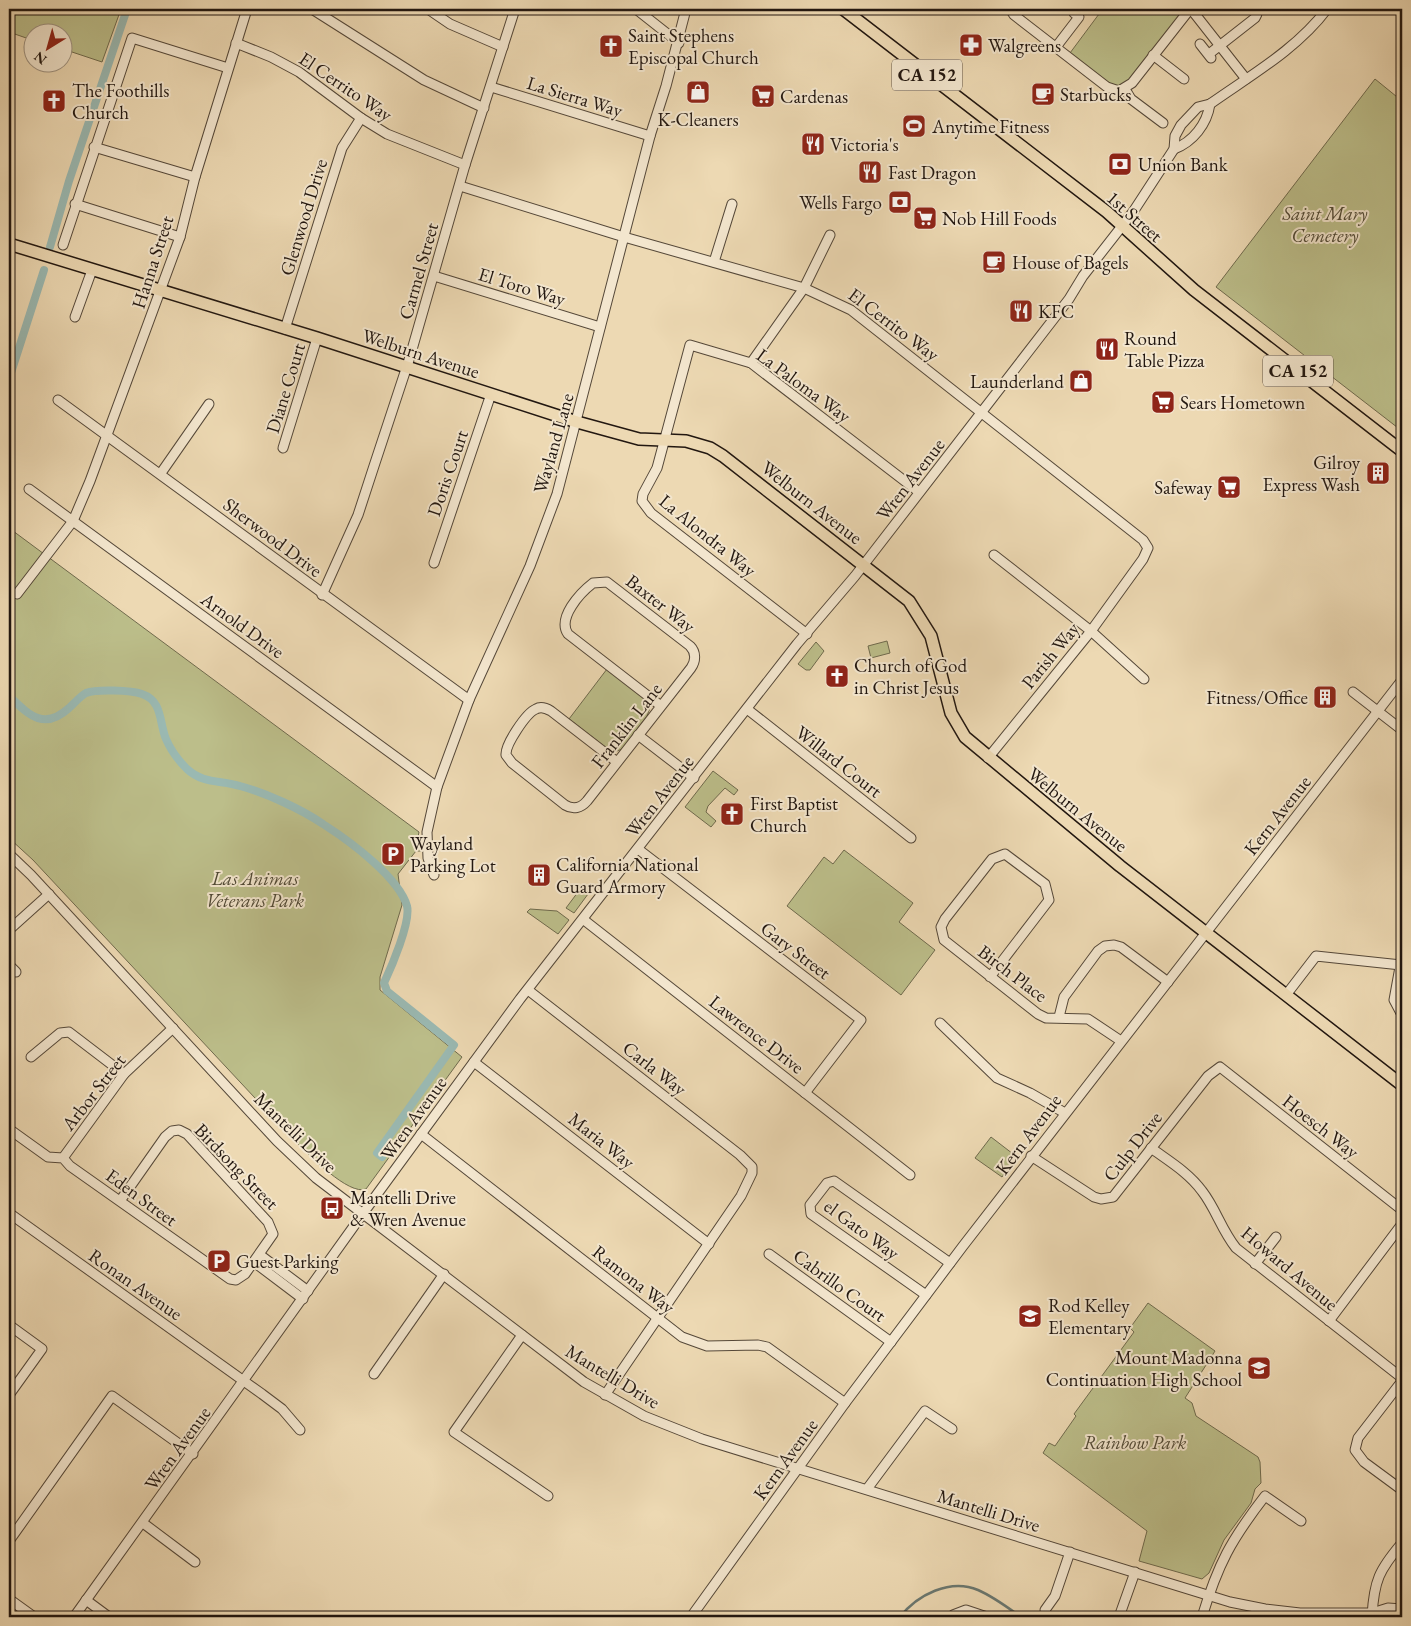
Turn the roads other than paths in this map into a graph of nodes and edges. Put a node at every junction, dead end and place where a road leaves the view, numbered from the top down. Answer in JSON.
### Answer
{"nodes":[{"id":1,"x":247,"y":9,"type":"edge"},
{"id":2,"x":312,"y":9,"type":"edge"},
{"id":3,"x":428,"y":9,"type":"edge"},
{"id":4,"x":515,"y":9,"type":"edge"},
{"id":5,"x":636,"y":9,"type":"edge"},
{"id":6,"x":686,"y":9,"type":"edge"},
{"id":7,"x":843,"y":9,"type":"edge"},
{"id":8,"x":1010,"y":9,"type":"edge"},
{"id":9,"x":1255,"y":9,"type":"edge"},
{"id":10,"x":1327,"y":9,"type":"edge"},
{"id":11,"x":1193,"y":10,"type":"edge"},
{"id":12,"x":1074,"y":13,"type":"dead end"},
{"id":13,"x":678,"y":42,"type":"junction"},
{"id":14,"x":236,"y":43,"type":"junction"},
{"id":15,"x":1200,"y":44,"type":"dead end"},
{"id":16,"x":1220,"y":46,"type":"junction"},
{"id":17,"x":503,"y":47,"type":"junction"},
{"id":18,"x":1056,"y":47,"type":"junction"},
{"id":19,"x":1153,"y":56,"type":"junction"},
{"id":20,"x":228,"y":68,"type":"junction"},
{"id":21,"x":1184,"y":79,"type":"dead end"},
{"id":22,"x":1246,"y":79,"type":"junction"},
{"id":23,"x":491,"y":87,"type":"junction"},
{"id":24,"x":1125,"y":89,"type":"junction"},
{"id":25,"x":1210,"y":104,"type":"junction"},
{"id":26,"x":484,"y":108,"type":"junction"},
{"id":27,"x":361,"y":118,"type":"junction"},
{"id":28,"x":1163,"y":124,"type":"dead end"},
{"id":29,"x":650,"y":136,"type":"junction"},
{"id":30,"x":94,"y":147,"type":"junction"},
{"id":31,"x":1174,"y":149,"type":"junction"},
{"id":32,"x":465,"y":165,"type":"junction"},
{"id":33,"x":195,"y":177,"type":"junction"},
{"id":34,"x":460,"y":186,"type":"junction"},
{"id":35,"x":75,"y":204,"type":"junction"},
{"id":36,"x":732,"y":204,"type":"dead end"},
{"id":37,"x":1122,"y":226,"type":"junction"},
{"id":38,"x":830,"y":235,"type":"dead end"},
{"id":39,"x":180,"y":237,"type":"junction"},
{"id":40,"x":624,"y":237,"type":"junction"},
{"id":41,"x":9,"y":244,"type":"edge"},
{"id":42,"x":63,"y":244,"type":"dead end"},
{"id":43,"x":714,"y":262,"type":"junction"},
{"id":44,"x":92,"y":270,"type":"junction"},
{"id":45,"x":434,"y":276,"type":"junction"},
{"id":46,"x":804,"y":288,"type":"junction"},
{"id":47,"x":160,"y":290,"type":"junction"},
{"id":48,"x":75,"y":317,"type":"dead end"},
{"id":49,"x":600,"y":327,"type":"junction"},
{"id":50,"x":285,"y":329,"type":"junction"},
{"id":51,"x":317,"y":338,"type":"junction"},
{"id":52,"x":751,"y":363,"type":"junction"},
{"id":53,"x":407,"y":367,"type":"junction"},
{"id":54,"x":491,"y":394,"type":"junction"},
{"id":55,"x":58,"y":400,"type":"dead end"},
{"id":56,"x":209,"y":404,"type":"dead end"},
{"id":57,"x":983,"y":412,"type":"junction"},
{"id":58,"x":577,"y":422,"type":"junction"},
{"id":59,"x":106,"y":437,"type":"junction"},
{"id":60,"x":665,"y":439,"type":"junction"},
{"id":61,"x":283,"y":448,"type":"dead end"},
{"id":62,"x":1402,"y":451,"type":"edge"},
{"id":63,"x":161,"y":473,"type":"junction"},
{"id":64,"x":29,"y":489,"type":"dead end"},
{"id":65,"x":919,"y":492,"type":"junction"},
{"id":66,"x":73,"y":520,"type":"junction"},
{"id":67,"x":994,"y":555,"type":"dead end"},
{"id":68,"x":434,"y":563,"type":"dead end"},
{"id":69,"x":864,"y":564,"type":"junction"},
{"id":70,"x":1135,"y":570,"type":"joint"},
{"id":71,"x":17,"y":594,"type":"dead end"},
{"id":72,"x":322,"y":595,"type":"junction"},
{"id":73,"x":1090,"y":631,"type":"junction"},
{"id":74,"x":807,"y":634,"type":"junction"},
{"id":75,"x":695,"y":657,"type":"joint"},
{"id":76,"x":1144,"y":679,"type":"dead end"},
{"id":77,"x":1402,"y":680,"type":"edge"},
{"id":78,"x":1353,"y":692,"type":"dead end"},
{"id":79,"x":469,"y":700,"type":"junction"},
{"id":80,"x":661,"y":706,"type":"junction"},
{"id":81,"x":747,"y":709,"type":"junction"},
{"id":82,"x":1378,"y":711,"type":"junction"},
{"id":83,"x":1402,"y":730,"type":"edge"},
{"id":84,"x":638,"y":735,"type":"junction"},
{"id":85,"x":988,"y":758,"type":"junction"},
{"id":86,"x":617,"y":762,"type":"junction"},
{"id":87,"x":694,"y":778,"type":"junction"},
{"id":88,"x":437,"y":787,"type":"junction"},
{"id":89,"x":911,"y":838,"type":"dead end"},
{"id":90,"x":638,"y":849,"type":"junction"},
{"id":91,"x":9,"y":854,"type":"edge"},
{"id":92,"x":434,"y":875,"type":"dead end"},
{"id":93,"x":49,"y":894,"type":"junction"},
{"id":94,"x":584,"y":920,"type":"junction"},
{"id":95,"x":9,"y":930,"type":"edge"},
{"id":96,"x":1206,"y":934,"type":"junction"},
{"id":97,"x":1402,"y":960,"type":"edge"},
{"id":98,"x":9,"y":964,"type":"edge"},
{"id":99,"x":16,"y":972,"type":"dead end"},
{"id":100,"x":990,"y":977,"type":"junction"},
{"id":101,"x":1168,"y":982,"type":"junction"},
{"id":102,"x":528,"y":990,"type":"junction"},
{"id":103,"x":1286,"y":995,"type":"junction"},
{"id":104,"x":1402,"y":1016,"type":"edge"},
{"id":105,"x":1059,"y":1017,"type":"junction"},
{"id":106,"x":940,"y":1023,"type":"dead end"},
{"id":107,"x":173,"y":1028,"type":"junction"},
{"id":108,"x":1121,"y":1041,"type":"junction"},
{"id":109,"x":31,"y":1057,"type":"dead end"},
{"id":110,"x":474,"y":1062,"type":"junction"},
{"id":111,"x":1220,"y":1068,"type":"joint"},
{"id":112,"x":124,"y":1074,"type":"junction"},
{"id":113,"x":1402,"y":1085,"type":"edge"},
{"id":114,"x":805,"y":1093,"type":"junction"},
{"id":115,"x":1064,"y":1113,"type":"junction"},
{"id":116,"x":9,"y":1129,"type":"edge"},
{"id":117,"x":422,"y":1134,"type":"junction"},
{"id":118,"x":1152,"y":1148,"type":"junction"},
{"id":119,"x":1031,"y":1156,"type":"junction"},
{"id":120,"x":63,"y":1158,"type":"junction"},
{"id":121,"x":910,"y":1175,"type":"dead end"},
{"id":122,"x":120,"y":1201,"type":"junction"},
{"id":123,"x":1402,"y":1210,"type":"edge"},
{"id":124,"x":364,"y":1212,"type":"junction"},
{"id":125,"x":9,"y":1213,"type":"edge"},
{"id":126,"x":1402,"y":1224,"type":"edge"},
{"id":127,"x":1276,"y":1237,"type":"dead end"},
{"id":128,"x":709,"y":1244,"type":"junction"},
{"id":129,"x":769,"y":1254,"type":"dead end"},
{"id":130,"x":257,"y":1259,"type":"junction"},
{"id":131,"x":950,"y":1263,"type":"junction"},
{"id":132,"x":1255,"y":1264,"type":"junction"},
{"id":133,"x":444,"y":1274,"type":"junction"},
{"id":134,"x":305,"y":1295,"type":"junction"},
{"id":135,"x":926,"y":1295,"type":"junction"},
{"id":136,"x":657,"y":1318,"type":"junction"},
{"id":137,"x":1329,"y":1321,"type":"junction"},
{"id":138,"x":9,"y":1325,"type":"edge"},
{"id":139,"x":522,"y":1335,"type":"junction"},
{"id":140,"x":891,"y":1342,"type":"junction"},
{"id":141,"x":374,"y":1374,"type":"dead end"},
{"id":142,"x":1402,"y":1380,"type":"edge"},
{"id":143,"x":245,"y":1381,"type":"junction"},
{"id":144,"x":9,"y":1395,"type":"edge"},
{"id":145,"x":605,"y":1395,"type":"junction"},
{"id":146,"x":846,"y":1403,"type":"junction"},
{"id":147,"x":952,"y":1429,"type":"dead end"},
{"id":148,"x":300,"y":1430,"type":"dead end"},
{"id":149,"x":193,"y":1454,"type":"junction"},
{"id":150,"x":799,"y":1468,"type":"junction"},
{"id":151,"x":867,"y":1489,"type":"junction"},
{"id":152,"x":1402,"y":1490,"type":"edge"},
{"id":153,"x":548,"y":1496,"type":"dead end"},
{"id":154,"x":1301,"y":1521,"type":"dead end"},
{"id":155,"x":143,"y":1523,"type":"junction"},
{"id":156,"x":9,"y":1541,"type":"edge"},
{"id":157,"x":1402,"y":1543,"type":"edge"},
{"id":158,"x":1070,"y":1552,"type":"junction"},
{"id":159,"x":195,"y":1562,"type":"dead end"},
{"id":160,"x":1135,"y":1572,"type":"junction"},
{"id":161,"x":1209,"y":1596,"type":"junction"},
{"id":162,"x":9,"y":1599,"type":"edge"},
{"id":163,"x":86,"y":1600,"type":"junction"},
{"id":164,"x":1402,"y":1609,"type":"edge"},
{"id":165,"x":1045,"y":1610,"type":"dead end"},
{"id":166,"x":1281,"y":1614,"type":"edge"},
{"id":167,"x":953,"y":1615,"type":"dead end"},
{"id":168,"x":1372,"y":1615,"type":"edge"},
{"id":169,"x":34,"y":1617,"type":"edge"},
{"id":170,"x":74,"y":1617,"type":"edge"},
{"id":171,"x":109,"y":1617,"type":"edge"},
{"id":172,"x":691,"y":1617,"type":"edge"},
{"id":173,"x":987,"y":1617,"type":"edge"},
{"id":174,"x":1119,"y":1617,"type":"edge"},
{"id":175,"x":1202,"y":1617,"type":"edge"},
{"id":176,"x":1383,"y":1617,"type":"edge"}],
"edges":[{"from":1,"to":14,"type":"street","name":"Hanna Street"},
{"from":2,"to":26,"type":"street"},
{"from":3,"to":17,"type":"street"},
{"from":4,"to":17,"type":"street","name":"Carmel Street"},
{"from":5,"to":13,"type":"street"},
{"from":6,"to":13,"type":"street","name":"Wayland Lane"},
{"from":7,"to":37,"type":"main road","name":"1st Street","number":"CA 152"},
{"from":8,"to":18,"type":"street"},
{"from":9,"to":16,"type":"street"},
{"from":10,"to":22,"type":"street","name":"Wren Avenue"},
{"from":11,"to":16,"type":"street"},
{"from":11,"to":19,"type":"street"},
{"from":12,"to":18,"type":"street"},
{"from":13,"to":29,"type":"street","name":"Wayland Lane"},
{"from":14,"to":20,"type":"street","name":"Hanna Street"},
{"from":14,"to":27,"type":"street","name":"El Cerrito Way"},
{"from":15,"to":16,"type":"street"},
{"from":16,"to":22,"type":"street"},
{"from":17,"to":23,"type":"street","name":"Carmel Street"},
{"from":18,"to":24,"type":"street"},
{"from":19,"to":21,"type":"street"},
{"from":19,"to":24,"type":"street"},
{"from":20,"to":30,"type":"street"},
{"from":20,"to":33,"type":"street","name":"Hanna Street"},
{"from":22,"to":25,"type":"street","name":"Wren Avenue"},
{"from":23,"to":26,"type":"street","name":"Carmel Street"},
{"from":23,"to":29,"type":"street","name":"La Sierra Way"},
{"from":24,"to":28,"type":"street"},
{"from":25,"to":31,"type":"street","name":"Wren Avenue"},
{"from":25,"to":31,"type":"street","name":"Wren Avenue"},
{"from":26,"to":32,"type":"street","name":"Carmel Street"},
{"from":27,"to":32,"type":"street","name":"El Cerrito Way"},
{"from":27,"to":50,"type":"street","name":"Glenwood Drive"},
{"from":29,"to":40,"type":"street","name":"Wayland Lane"},
{"from":30,"to":33,"type":"street"},
{"from":30,"to":35,"type":"street"},
{"from":31,"to":37,"type":"street","name":"Wren Avenue"},
{"from":32,"to":34,"type":"street","name":"Carmel Street"},
{"from":33,"to":39,"type":"street","name":"Hanna Street"},
{"from":34,"to":40,"type":"street","name":"El Cerrito Way"},
{"from":34,"to":45,"type":"street","name":"Carmel Street"},
{"from":35,"to":39,"type":"street"},
{"from":35,"to":42,"type":"street"},
{"from":36,"to":43,"type":"street"},
{"from":37,"to":57,"type":"street","name":"Wren Avenue"},
{"from":37,"to":62,"type":"main road","name":"1st Street","number":"CA 152"},
{"from":38,"to":46,"type":"street"},
{"from":39,"to":47,"type":"street","name":"Hanna Street"},
{"from":40,"to":43,"type":"street","name":"El Cerrito Way"},
{"from":40,"to":49,"type":"street","name":"Wayland Lane"},
{"from":41,"to":44,"type":"main road","name":"Welburn Avenue"},
{"from":43,"to":46,"type":"street","name":"El Cerrito Way"},
{"from":44,"to":47,"type":"main road","name":"Welburn Avenue"},
{"from":44,"to":48,"type":"street"},
{"from":45,"to":49,"type":"street","name":"El Toro Way"},
{"from":45,"to":53,"type":"street","name":"Carmel Street"},
{"from":46,"to":52,"type":"street"},
{"from":46,"to":57,"type":"street","name":"El Cerrito Way"},
{"from":47,"to":50,"type":"main road","name":"Welburn Avenue"},
{"from":47,"to":59,"type":"street","name":"Hanna Street"},
{"from":49,"to":58,"type":"street","name":"Wayland Lane"},
{"from":50,"to":51,"type":"main road","name":"Welburn Avenue"},
{"from":51,"to":53,"type":"main road","name":"Welburn Avenue"},
{"from":51,"to":61,"type":"street","name":"Diane Court"},
{"from":52,"to":60,"type":"street","name":"La Paloma Way"},
{"from":52,"to":65,"type":"street","name":"La Paloma Way"},
{"from":53,"to":54,"type":"main road","name":"Welburn Avenue"},
{"from":53,"to":72,"type":"street","name":"Carmel Street"},
{"from":54,"to":58,"type":"main road","name":"Welburn Avenue"},
{"from":54,"to":68,"type":"street","name":"Doris Court"},
{"from":55,"to":59,"type":"street","name":"Sherwood Drive"},
{"from":56,"to":63,"type":"street"},
{"from":57,"to":65,"type":"street","name":"Wren Avenue"},
{"from":57,"to":70,"type":"street","name":"El Cerrito Way"},
{"from":58,"to":60,"type":"main road","name":"Welburn Avenue"},
{"from":58,"to":79,"type":"street","name":"Wayland Lane"},
{"from":59,"to":63,"type":"street","name":"Sherwood Drive"},
{"from":59,"to":66,"type":"street","name":"Hanna Street"},
{"from":60,"to":69,"type":"main road","name":"Welburn Avenue"},
{"from":60,"to":74,"type":"street","name":"La Alondra Way"},
{"from":63,"to":72,"type":"street","name":"Sherwood Drive"},
{"from":64,"to":66,"type":"street","name":"Arnold Drive"},
{"from":65,"to":69,"type":"street","name":"Wren Avenue"},
{"from":66,"to":71,"type":"street","name":"Hanna Street"},
{"from":66,"to":88,"type":"street","name":"Arnold Drive"},
{"from":67,"to":73,"type":"street"},
{"from":69,"to":74,"type":"street","name":"Wren Avenue"},
{"from":69,"to":85,"type":"main road","name":"Welburn Avenue"},
{"from":70,"to":73,"type":"street","name":"Parish Way"},
{"from":72,"to":79,"type":"street","name":"Sherwood Drive"},
{"from":73,"to":76,"type":"street"},
{"from":73,"to":85,"type":"street","name":"Parish Way"},
{"from":74,"to":81,"type":"street","name":"Wren Avenue"},
{"from":75,"to":80,"type":"street","name":"Franklin Lane"},
{"from":75,"to":80,"type":"street","name":"Baxter Way"},
{"from":77,"to":82,"type":"street","name":"Kern Avenue"},
{"from":78,"to":82,"type":"street"},
{"from":79,"to":88,"type":"street","name":"Wayland Lane"},
{"from":80,"to":84,"type":"street","name":"Franklin Lane"},
{"from":81,"to":87,"type":"street","name":"Wren Avenue"},
{"from":81,"to":89,"type":"street","name":"Willard Court"},
{"from":82,"to":83,"type":"street"},
{"from":82,"to":96,"type":"street","name":"Kern Avenue"},
{"from":84,"to":86,"type":"street","name":"Franklin Lane"},
{"from":84,"to":87,"type":"street"},
{"from":85,"to":96,"type":"main road","name":"Welburn Avenue"},
{"from":86,"to":86,"type":"street","name":"Franklin Lane"},
{"from":87,"to":90,"type":"street","name":"Wren Avenue"},
{"from":88,"to":92,"type":"street","name":"Wayland Lane"},
{"from":90,"to":94,"type":"street","name":"Wren Avenue"},
{"from":90,"to":114,"type":"street","name":"Gary Street"},
{"from":91,"to":93,"type":"street","name":"Mantelli Drive"},
{"from":93,"to":95,"type":"street"},
{"from":93,"to":107,"type":"street","name":"Mantelli Drive"},
{"from":94,"to":102,"type":"street","name":"Wren Avenue"},
{"from":94,"to":114,"type":"street","name":"Lawrence Drive"},
{"from":96,"to":101,"type":"street","name":"Kern Avenue"},
{"from":96,"to":103,"type":"main road","name":"Welburn Avenue"},
{"from":97,"to":103,"type":"street"},
{"from":97,"to":104,"type":"street"},
{"from":98,"to":99,"type":"street"},
{"from":100,"to":100,"type":"street","name":"Birch Place"},
{"from":100,"to":105,"type":"street","name":"Birch Place"},
{"from":101,"to":105,"type":"street"},
{"from":101,"to":108,"type":"street","name":"Kern Avenue"},
{"from":102,"to":110,"type":"street","name":"Wren Avenue"},
{"from":102,"to":128,"type":"street","name":"Carla Way"},
{"from":103,"to":113,"type":"main road","name":"Welburn Avenue"},
{"from":105,"to":108,"type":"street","name":"Birch Place"},
{"from":106,"to":115,"type":"street"},
{"from":107,"to":112,"type":"street","name":"Arbor Street"},
{"from":107,"to":124,"type":"street","name":"Mantelli Drive"},
{"from":108,"to":115,"type":"street","name":"Kern Avenue"},
{"from":109,"to":112,"type":"street"},
{"from":110,"to":117,"type":"street","name":"Wren Avenue"},
{"from":110,"to":128,"type":"street","name":"Maria Way"},
{"from":111,"to":118,"type":"street","name":"Culp Drive"},
{"from":111,"to":123,"type":"street","name":"Hoesch Way"},
{"from":112,"to":120,"type":"street","name":"Arbor Street"},
{"from":114,"to":121,"type":"street","name":"Lawrence Drive"},
{"from":115,"to":119,"type":"street","name":"Kern Avenue"},
{"from":116,"to":120,"type":"street","name":"Eden Street"},
{"from":117,"to":124,"type":"street","name":"Wren Avenue"},
{"from":117,"to":136,"type":"street","name":"Ramona Way"},
{"from":118,"to":119,"type":"street","name":"Culp Drive"},
{"from":118,"to":132,"type":"street","name":"Howard Avenue"},
{"from":119,"to":131,"type":"street","name":"Kern Avenue"},
{"from":120,"to":122,"type":"street","name":"Eden Street"},
{"from":122,"to":130,"type":"street","name":"Eden Street"},
{"from":122,"to":130,"type":"street","name":"Birdsong Street"},
{"from":124,"to":133,"type":"street","name":"Mantelli Drive"},
{"from":124,"to":134,"type":"street","name":"Wren Avenue"},
{"from":125,"to":143,"type":"street","name":"Ronan Avenue"},
{"from":126,"to":137,"type":"street"},
{"from":127,"to":132,"type":"street"},
{"from":128,"to":136,"type":"street"},
{"from":129,"to":140,"type":"street","name":"Cabrillo Court"},
{"from":130,"to":134,"type":"street"},
{"from":131,"to":135,"type":"street","name":"Kern Avenue"},
{"from":131,"to":135,"type":"street","name":"el Gato Way"},
{"from":132,"to":137,"type":"street","name":"Howard Avenue"},
{"from":133,"to":139,"type":"street","name":"Mantelli Drive"},
{"from":133,"to":141,"type":"street"},
{"from":134,"to":143,"type":"street","name":"Wren Avenue"},
{"from":135,"to":140,"type":"street","name":"Kern Avenue"},
{"from":136,"to":145,"type":"street"},
{"from":136,"to":146,"type":"street","name":"Ramona Way"},
{"from":137,"to":142,"type":"street","name":"Howard Avenue"},
{"from":138,"to":144,"type":"street"},
{"from":139,"to":145,"type":"street","name":"Mantelli Drive"},
{"from":139,"to":153,"type":"street"},
{"from":140,"to":146,"type":"street","name":"Kern Avenue"},
{"from":142,"to":152,"type":"street"},
{"from":143,"to":148,"type":"street","name":"Ronan Avenue"},
{"from":143,"to":149,"type":"street","name":"Wren Avenue"},
{"from":145,"to":150,"type":"street","name":"Mantelli Drive"},
{"from":146,"to":150,"type":"street","name":"Kern Avenue"},
{"from":147,"to":151,"type":"street"},
{"from":149,"to":155,"type":"street","name":"Wren Avenue"},
{"from":149,"to":156,"type":"street"},
{"from":150,"to":151,"type":"street","name":"Mantelli Drive"},
{"from":150,"to":172,"type":"street","name":"Kern Avenue"},
{"from":151,"to":158,"type":"street","name":"Mantelli Drive"},
{"from":154,"to":161,"type":"street"},
{"from":155,"to":159,"type":"street"},
{"from":155,"to":163,"type":"street","name":"Wren Avenue"},
{"from":157,"to":168,"type":"street"},
{"from":158,"to":160,"type":"street","name":"Mantelli Drive"},
{"from":158,"to":165,"type":"street"},
{"from":160,"to":161,"type":"street","name":"Mantelli Drive"},
{"from":160,"to":174,"type":"street"},
{"from":161,"to":166,"type":"street","name":"Mantelli Drive"},
{"from":161,"to":175,"type":"street"},
{"from":162,"to":169,"type":"street"},
{"from":163,"to":170,"type":"street","name":"Wren Avenue"},
{"from":163,"to":171,"type":"street"},
{"from":164,"to":168,"type":"street","name":"Mantelli Drive"},
{"from":166,"to":168,"type":"street","name":"Mantelli Drive"},
{"from":167,"to":173,"type":"street"},
{"from":168,"to":176,"type":"street","name":"Mantelli Drive"}]}
